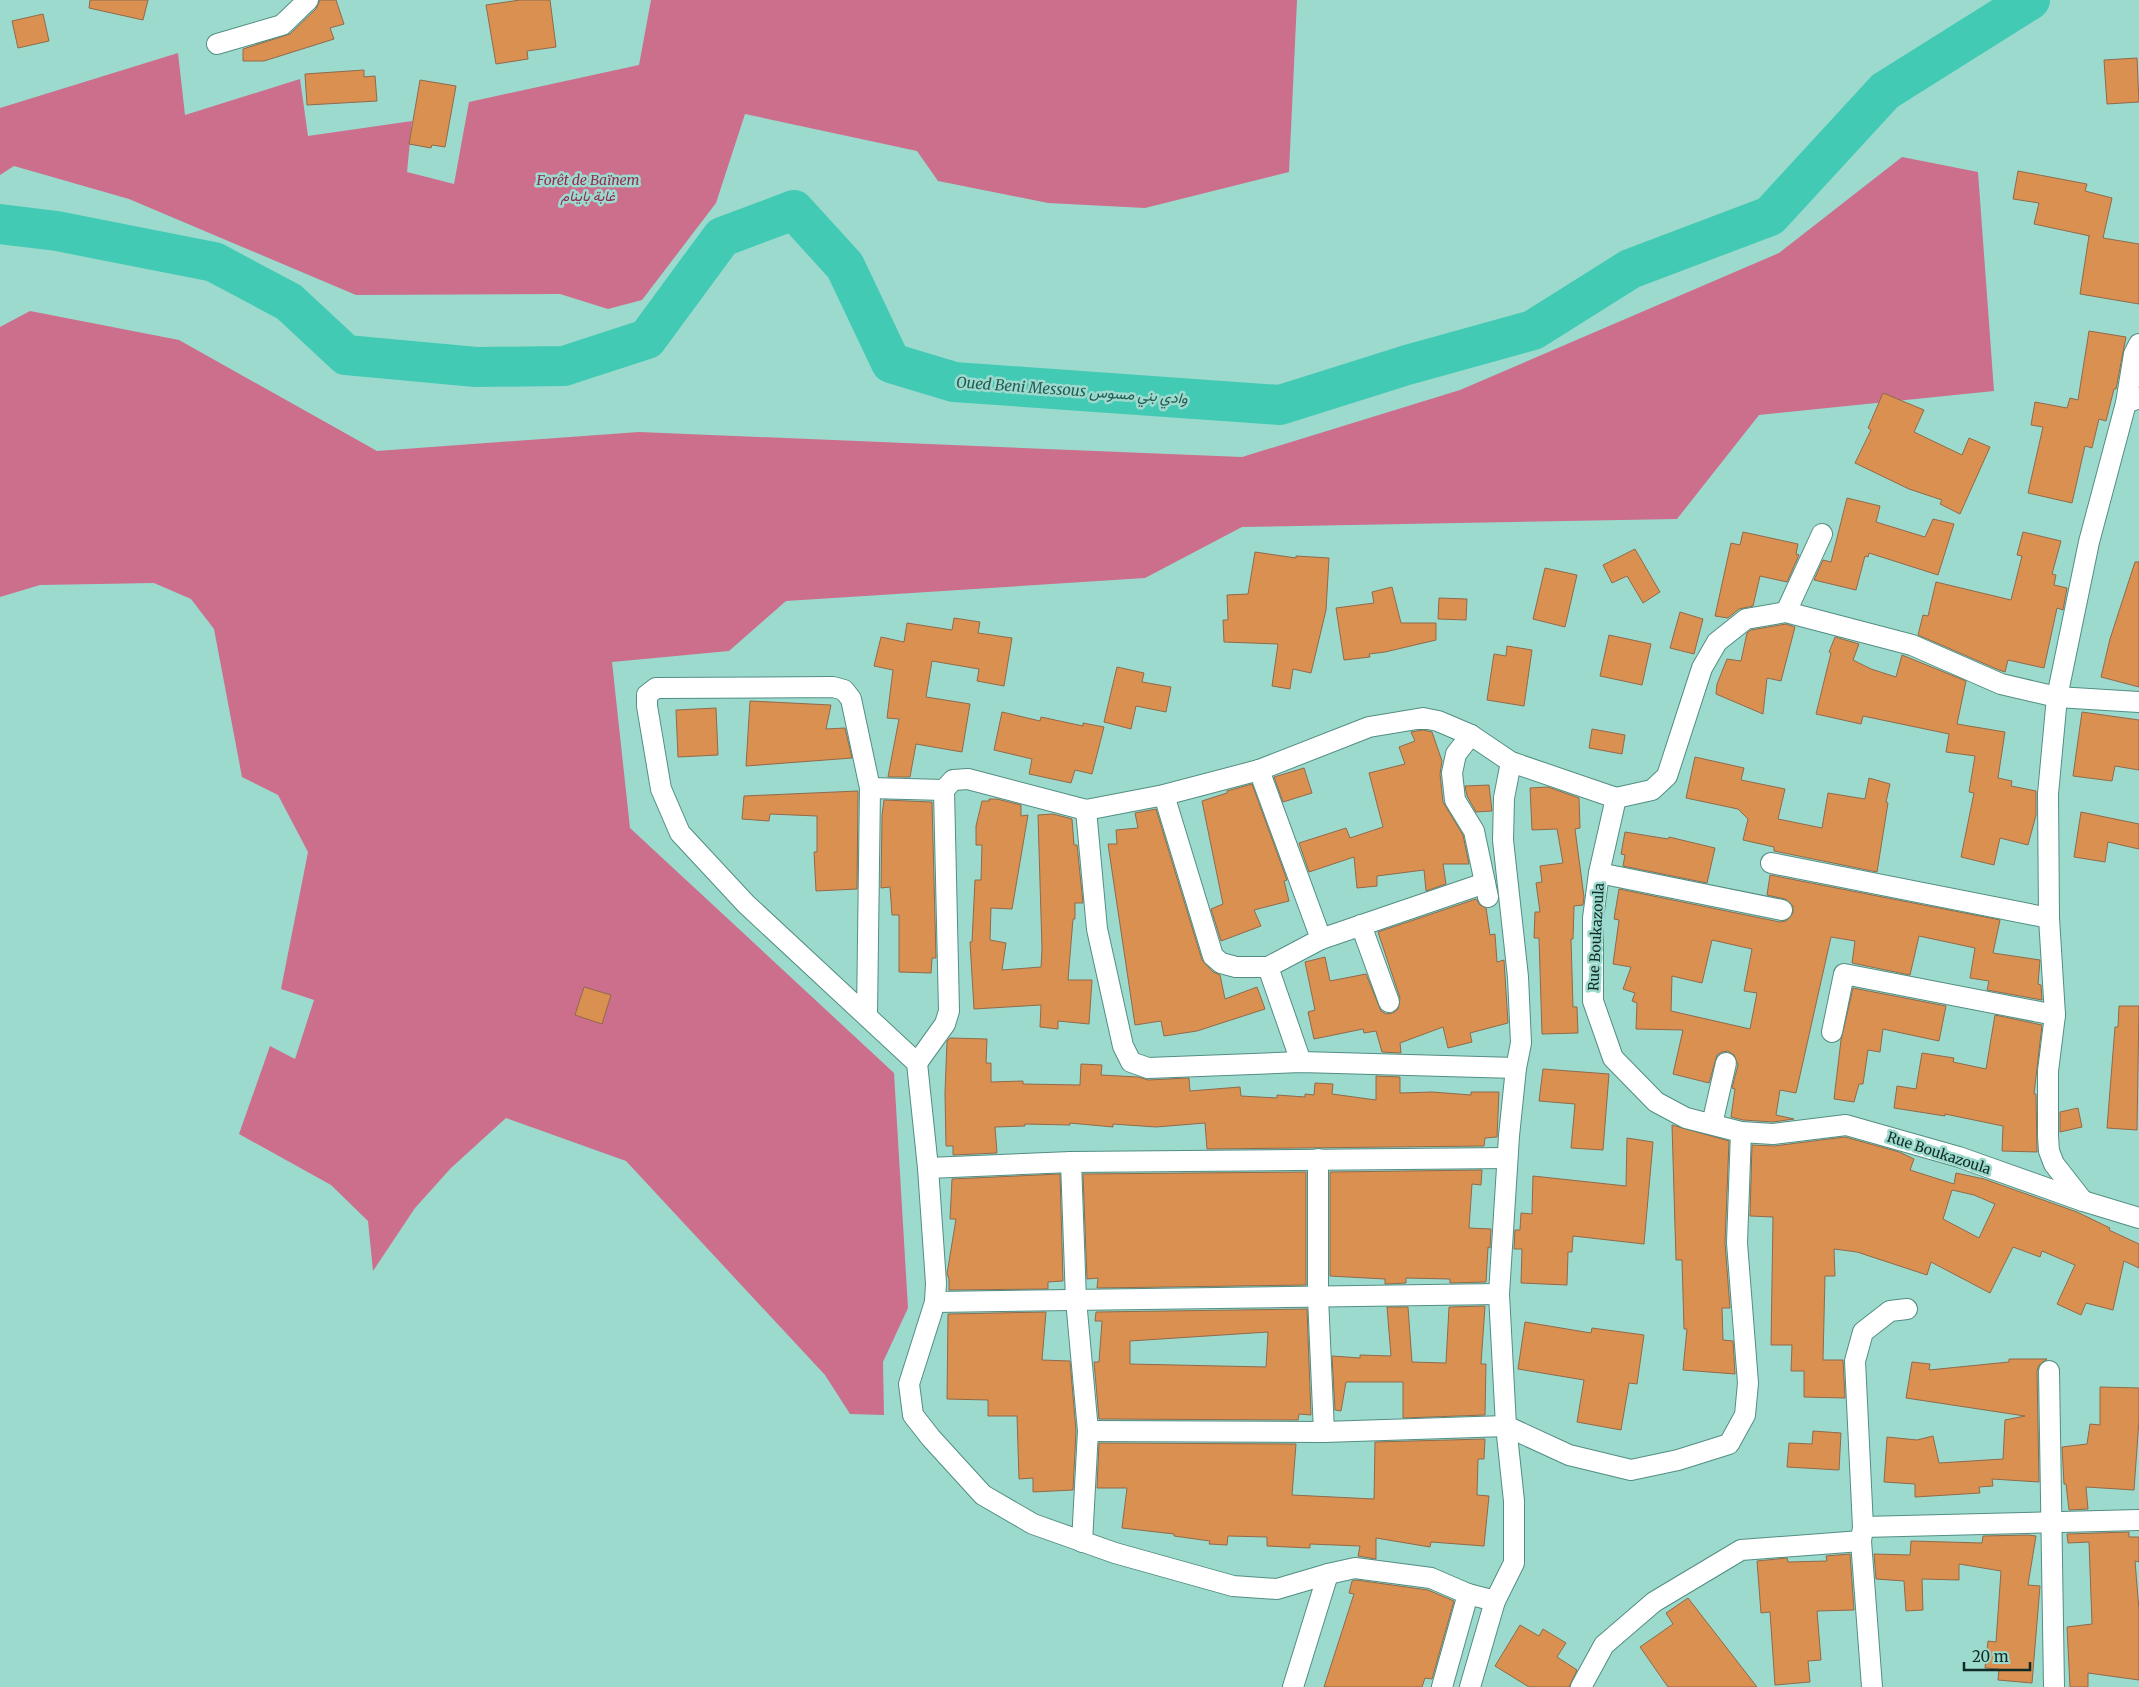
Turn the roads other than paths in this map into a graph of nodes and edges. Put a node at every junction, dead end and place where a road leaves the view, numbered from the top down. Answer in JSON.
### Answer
{"nodes":[{"id":1,"x":308,"y":0,"type":"edge"},
{"id":2,"x":217,"y":44,"type":"dead end"},
{"id":3,"x":2139,"y":344,"type":"edge"},
{"id":4,"x":2132,"y":401,"type":"edge"},
{"id":5,"x":1822,"y":534,"type":"dead end"},
{"id":6,"x":1786,"y":612,"type":"junction"},
{"id":7,"x":2057,"y":698,"type":"junction"},
{"id":8,"x":2139,"y":702,"type":"edge"},
{"id":9,"x":1472,"y":734,"type":"junction"},
{"id":10,"x":1511,"y":762,"type":"junction"},
{"id":11,"x":1259,"y":770,"type":"junction"},
{"id":12,"x":870,"y":788,"type":"junction"},
{"id":13,"x":944,"y":790,"type":"junction"},
{"id":14,"x":1164,"y":795,"type":"junction"},
{"id":15,"x":1616,"y":798,"type":"junction"},
{"id":16,"x":1086,"y":810,"type":"junction"},
{"id":17,"x":1771,"y":862,"type":"dead end"},
{"id":18,"x":1599,"y":873,"type":"junction"},
{"id":19,"x":1782,"y":910,"type":"dead end"},
{"id":20,"x":2049,"y":918,"type":"junction"},
{"id":21,"x":1361,"y":926,"type":"junction"},
{"id":22,"x":1321,"y":939,"type":"junction"},
{"id":23,"x":1268,"y":967,"type":"junction"},
{"id":24,"x":1389,"y":1002,"type":"dead end"},
{"id":25,"x":868,"y":1015,"type":"junction"},
{"id":26,"x":2055,"y":1015,"type":"junction"},
{"id":27,"x":1832,"y":1032,"type":"dead end"},
{"id":28,"x":1301,"y":1062,"type":"junction"},
{"id":29,"x":917,"y":1063,"type":"junction"},
{"id":30,"x":1726,"y":1063,"type":"dead end"},
{"id":31,"x":1516,"y":1068,"type":"junction"},
{"id":32,"x":1712,"y":1124,"type":"junction"},
{"id":33,"x":1742,"y":1132,"type":"junction"},
{"id":34,"x":1507,"y":1158,"type":"junction"},
{"id":35,"x":1318,"y":1159,"type":"junction"},
{"id":36,"x":1071,"y":1162,"type":"junction"},
{"id":37,"x":928,"y":1168,"type":"junction"},
{"id":38,"x":2083,"y":1201,"type":"junction"},
{"id":39,"x":2139,"y":1218,"type":"edge"},
{"id":40,"x":1499,"y":1294,"type":"junction"},
{"id":41,"x":1318,"y":1297,"type":"junction"},
{"id":42,"x":1076,"y":1300,"type":"junction"},
{"id":43,"x":934,"y":1302,"type":"junction"},
{"id":44,"x":1907,"y":1309,"type":"dead end"},
{"id":45,"x":2050,"y":1371,"type":"dead end"},
{"id":46,"x":1506,"y":1426,"type":"junction"},
{"id":47,"x":1088,"y":1431,"type":"junction"},
{"id":48,"x":1324,"y":1432,"type":"junction"},
{"id":49,"x":2139,"y":1520,"type":"edge"},
{"id":50,"x":2051,"y":1522,"type":"junction"},
{"id":51,"x":1862,"y":1534,"type":"junction"},
{"id":52,"x":1082,"y":1542,"type":"junction"},
{"id":53,"x":1328,"y":1574,"type":"junction"},
{"id":54,"x":1468,"y":1594,"type":"junction"},
{"id":55,"x":1494,"y":1601,"type":"junction"},
{"id":56,"x":1293,"y":1687,"type":"edge"},
{"id":57,"x":1442,"y":1687,"type":"edge"},
{"id":58,"x":1470,"y":1687,"type":"edge"},
{"id":59,"x":1582,"y":1687,"type":"edge"},
{"id":60,"x":1872,"y":1687,"type":"edge"},
{"id":61,"x":2054,"y":1687,"type":"edge"}],
"edges":[{"from":1,"to":2,"type":"street"},
{"from":3,"to":4,"type":"street"},
{"from":4,"to":7,"type":"street"},
{"from":5,"to":6,"type":"street"},
{"from":6,"to":7,"type":"street"},
{"from":6,"to":15,"type":"street"},
{"from":7,"to":8,"type":"street"},
{"from":7,"to":20,"type":"street"},
{"from":9,"to":10,"type":"street"},
{"from":9,"to":11,"type":"street"},
{"from":9,"to":21,"type":"street"},
{"from":10,"to":15,"type":"street"},
{"from":10,"to":31,"type":"street"},
{"from":11,"to":14,"type":"street"},
{"from":11,"to":22,"type":"street"},
{"from":12,"to":13,"type":"street"},
{"from":12,"to":25,"type":"street"},
{"from":12,"to":25,"type":"street"},
{"from":13,"to":16,"type":"street"},
{"from":13,"to":29,"type":"street"},
{"from":14,"to":16,"type":"street"},
{"from":14,"to":23,"type":"street"},
{"from":15,"to":18,"type":"street","name":"Rue Boukazoula"},
{"from":16,"to":28,"type":"street"},
{"from":17,"to":20,"type":"street"},
{"from":18,"to":19,"type":"street"},
{"from":18,"to":32,"type":"street","name":"Rue Boukazoula"},
{"from":20,"to":26,"type":"street"},
{"from":21,"to":22,"type":"street"},
{"from":21,"to":24,"type":"street"},
{"from":22,"to":23,"type":"street"},
{"from":23,"to":28,"type":"street"},
{"from":25,"to":29,"type":"street"},
{"from":26,"to":27,"type":"street"},
{"from":26,"to":38,"type":"street"},
{"from":28,"to":31,"type":"street"},
{"from":29,"to":37,"type":"street"},
{"from":30,"to":32,"type":"street"},
{"from":31,"to":34,"type":"street"},
{"from":32,"to":33,"type":"street","name":"Rue Boukazoula"},
{"from":33,"to":38,"type":"street","name":"Rue Boukazoula"},
{"from":33,"to":46,"type":"street"},
{"from":34,"to":35,"type":"street"},
{"from":34,"to":40,"type":"street"},
{"from":35,"to":36,"type":"street"},
{"from":35,"to":41,"type":"street"},
{"from":36,"to":37,"type":"street"},
{"from":36,"to":42,"type":"street"},
{"from":37,"to":43,"type":"street"},
{"from":38,"to":39,"type":"street","name":"Rue Boukazoula"},
{"from":40,"to":41,"type":"street"},
{"from":40,"to":46,"type":"street"},
{"from":41,"to":42,"type":"street"},
{"from":41,"to":48,"type":"street"},
{"from":42,"to":43,"type":"street"},
{"from":42,"to":47,"type":"street"},
{"from":43,"to":52,"type":"street"},
{"from":44,"to":51,"type":"street"},
{"from":45,"to":50,"type":"street"},
{"from":46,"to":48,"type":"street"},
{"from":46,"to":55,"type":"street"},
{"from":47,"to":48,"type":"street"},
{"from":47,"to":52,"type":"street"},
{"from":49,"to":50,"type":"street"},
{"from":50,"to":51,"type":"street"},
{"from":50,"to":61,"type":"street"},
{"from":51,"to":59,"type":"street"},
{"from":51,"to":60,"type":"street"},
{"from":52,"to":53,"type":"street"},
{"from":53,"to":54,"type":"street"},
{"from":53,"to":56,"type":"street"},
{"from":54,"to":55,"type":"street"},
{"from":54,"to":57,"type":"street"},
{"from":55,"to":58,"type":"street"}]}
